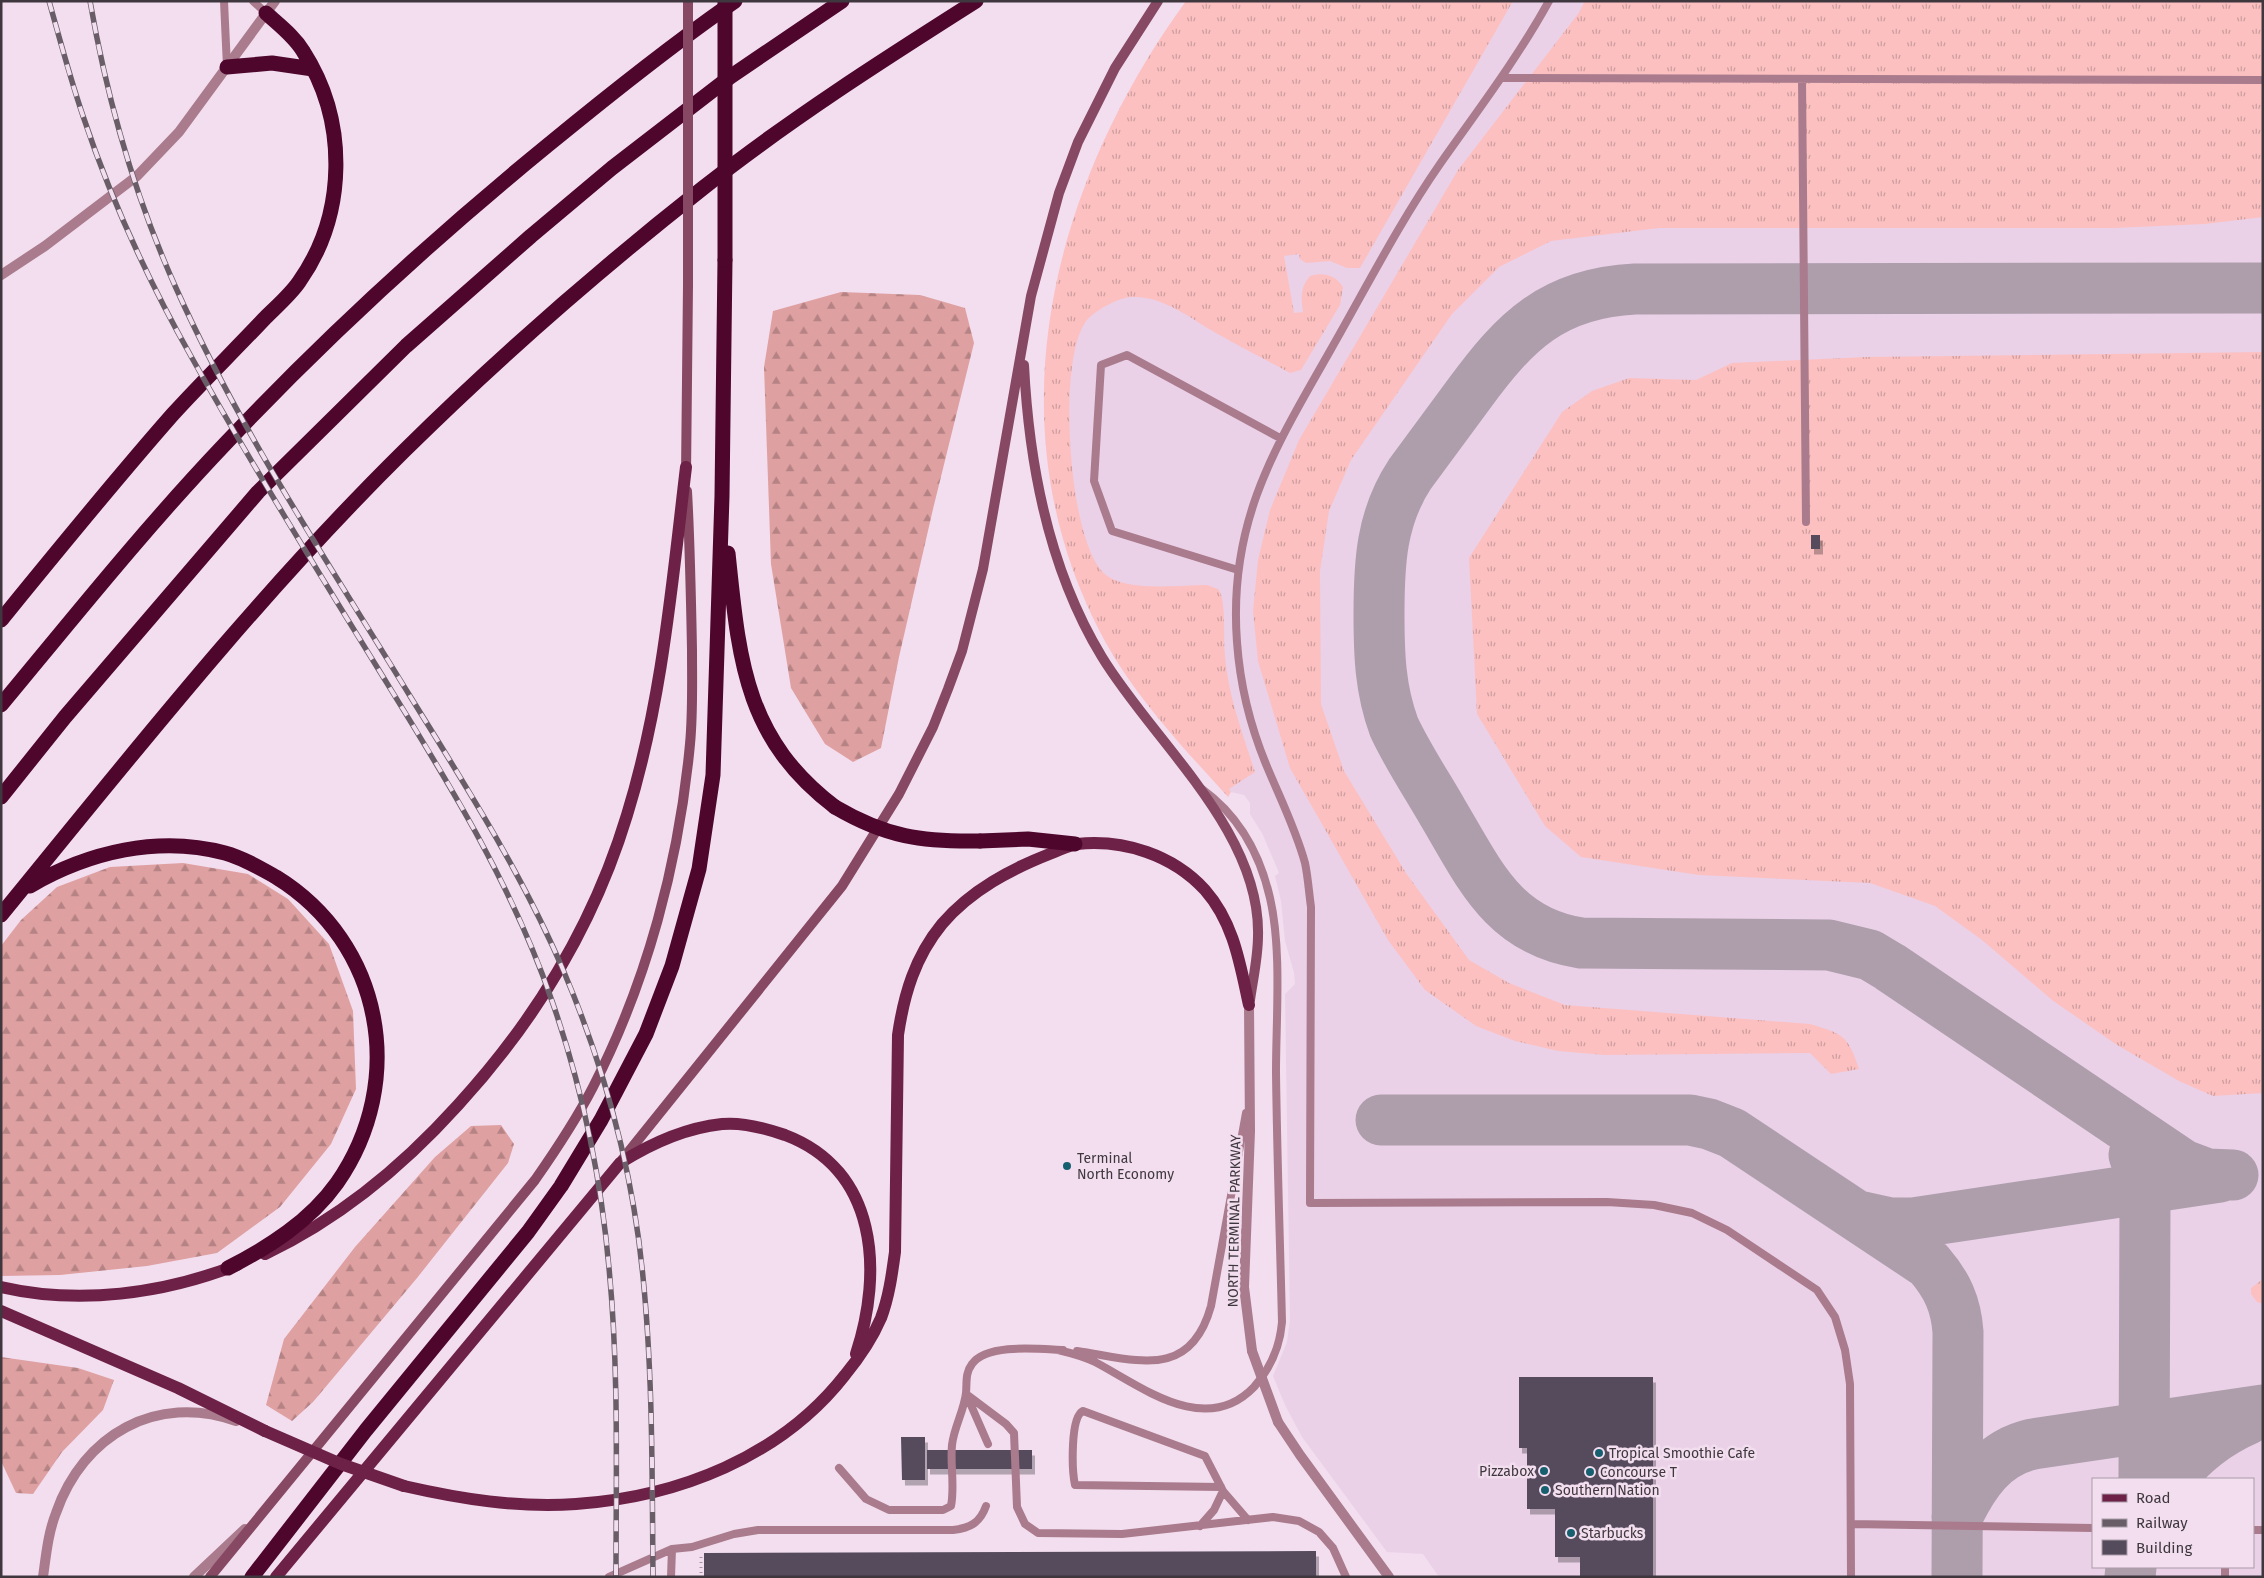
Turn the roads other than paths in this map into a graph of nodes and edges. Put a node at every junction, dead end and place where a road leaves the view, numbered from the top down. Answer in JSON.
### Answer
{"nodes":[{"id":1,"x":224,"y":1,"type":"edge"},
{"id":2,"x":254,"y":1,"type":"edge"},
{"id":3,"x":688,"y":1,"type":"edge"},
{"id":4,"x":725,"y":1,"type":"edge"},
{"id":5,"x":735,"y":1,"type":"edge"},
{"id":6,"x":842,"y":1,"type":"edge"},
{"id":7,"x":976,"y":1,"type":"edge"},
{"id":8,"x":1158,"y":1,"type":"edge"},
{"id":9,"x":1549,"y":1,"type":"edge"},
{"id":10,"x":270,"y":7,"type":"edge"},
{"id":11,"x":227,"y":67,"type":"junction"},
{"id":12,"x":313,"y":69,"type":"junction"},
{"id":13,"x":1503,"y":78,"type":"junction"},
{"id":14,"x":1802,"y":79,"type":"junction"},
{"id":15,"x":2263,"y":80,"type":"edge"},
{"id":16,"x":1,"y":274,"type":"edge"},
{"id":17,"x":1023,"y":346,"type":"junction"},
{"id":18,"x":1280,"y":438,"type":"junction"},
{"id":19,"x":686,"y":467,"type":"junction"},
{"id":20,"x":722,"y":496,"type":"junction"},
{"id":21,"x":1806,"y":522,"type":"dead end"},
{"id":22,"x":1238,"y":570,"type":"junction"},
{"id":23,"x":1,"y":620,"type":"edge"},
{"id":24,"x":1,"y":705,"type":"edge"},
{"id":25,"x":1194,"y":783,"type":"junction"},
{"id":26,"x":1,"y":797,"type":"edge"},
{"id":27,"x":1075,"y":844,"type":"junction"},
{"id":28,"x":20,"y":892,"type":"junction"},
{"id":29,"x":1,"y":915,"type":"edge"},
{"id":30,"x":1249,"y":1006,"type":"junction"},
{"id":31,"x":1250,"y":1084,"type":"junction"},
{"id":32,"x":620,"y":1163,"type":"junction"},
{"id":33,"x":228,"y":1268,"type":"junction"},
{"id":34,"x":1,"y":1287,"type":"edge"},
{"id":35,"x":1,"y":1312,"type":"edge"},
{"id":36,"x":1058,"y":1350,"type":"junction"},
{"id":37,"x":852,"y":1366,"type":"junction"},
{"id":38,"x":966,"y":1394,"type":"junction"},
{"id":39,"x":265,"y":1431,"type":"junction"},
{"id":40,"x":988,"y":1444,"type":"dead end"},
{"id":41,"x":839,"y":1468,"type":"dead end"},
{"id":42,"x":1222,"y":1489,"type":"junction"},
{"id":43,"x":986,"y":1506,"type":"dead end"},
{"id":44,"x":261,"y":1514,"type":"junction"},
{"id":45,"x":1248,"y":1520,"type":"junction"},
{"id":46,"x":1852,"y":1524,"type":"junction"},
{"id":47,"x":1200,"y":1526,"type":"junction"},
{"id":48,"x":2092,"y":1528,"type":"edge"},
{"id":49,"x":672,"y":1549,"type":"junction"},
{"id":50,"x":43,"y":1577,"type":"edge"},
{"id":51,"x":194,"y":1577,"type":"edge"},
{"id":52,"x":210,"y":1577,"type":"edge"},
{"id":53,"x":252,"y":1577,"type":"edge"},
{"id":54,"x":276,"y":1577,"type":"edge"},
{"id":55,"x":609,"y":1577,"type":"edge"},
{"id":56,"x":671,"y":1577,"type":"edge"},
{"id":57,"x":1346,"y":1577,"type":"edge"},
{"id":58,"x":1389,"y":1577,"type":"edge"},
{"id":59,"x":1851,"y":1577,"type":"edge"}],
"edges":[{"from":1,"to":11,"type":"lane"},
{"from":2,"to":10,"type":"lane"},
{"from":3,"to":19,"type":"main road","bridge":true},
{"from":4,"to":20,"type":"highway","bridge":true},
{"from":5,"to":24,"type":"highway"},
{"from":6,"to":26,"type":"highway"},
{"from":7,"to":28,"type":"highway"},
{"from":8,"to":17,"type":"main road"},
{"from":9,"to":13,"type":"lane"},
{"from":10,"to":11,"type":"street"},
{"from":10,"to":12,"type":"highway"},
{"from":11,"to":12,"type":"highway"},
{"from":11,"to":16,"type":"street"},
{"from":12,"to":23,"type":"highway"},
{"from":13,"to":14,"type":"lane"},
{"from":13,"to":18,"type":"lane"},
{"from":14,"to":15,"type":"lane"},
{"from":14,"to":21,"type":"lane"},
{"from":17,"to":25,"type":"main road"},
{"from":17,"to":32,"type":"main road"},
{"from":18,"to":22,"type":"lane"},
{"from":18,"to":22,"type":"lane"},
{"from":19,"to":33,"type":"main road"},
{"from":19,"to":44,"type":"main road"},
{"from":20,"to":27,"type":"highway","bridge":true},
{"from":20,"to":53,"type":"highway"},
{"from":22,"to":46,"type":"lane"},
{"from":25,"to":30,"type":"main road"},
{"from":25,"to":36,"type":"lane"},
{"from":27,"to":30,"type":"main road"},
{"from":27,"to":37,"type":"main road"},
{"from":28,"to":29,"type":"highway"},
{"from":28,"to":33,"type":"highway"},
{"from":30,"to":31,"type":"street","name":"NORTH TERMINAL PARKWAY"},
{"from":31,"to":36,"type":"lane"},
{"from":31,"to":58,"type":"street","name":"NORTH TERMINAL PARKWAY","bridge":true},
{"from":32,"to":37,"type":"main road"},
{"from":32,"to":54,"type":"main road"},
{"from":33,"to":34,"type":"main road"},
{"from":35,"to":39,"type":"main road"},
{"from":36,"to":38,"type":"lane"},
{"from":37,"to":39,"type":"main road","bridge":true},
{"from":38,"to":40,"type":"lane"},
{"from":38,"to":41,"type":"lane"},
{"from":38,"to":47,"type":"lane"},
{"from":39,"to":50,"type":"street"},
{"from":42,"to":42,"type":"lane"},
{"from":42,"to":45,"type":"lane"},
{"from":42,"to":47,"type":"lane"},
{"from":43,"to":49,"type":"lane"},
{"from":44,"to":51,"type":"street"},
{"from":44,"to":52,"type":"main road"},
{"from":45,"to":47,"type":"lane"},
{"from":45,"to":57,"type":"lane"},
{"from":46,"to":48,"type":"lane"},
{"from":46,"to":59,"type":"lane"},
{"from":49,"to":55,"type":"lane"},
{"from":49,"to":56,"type":"lane"}]}
